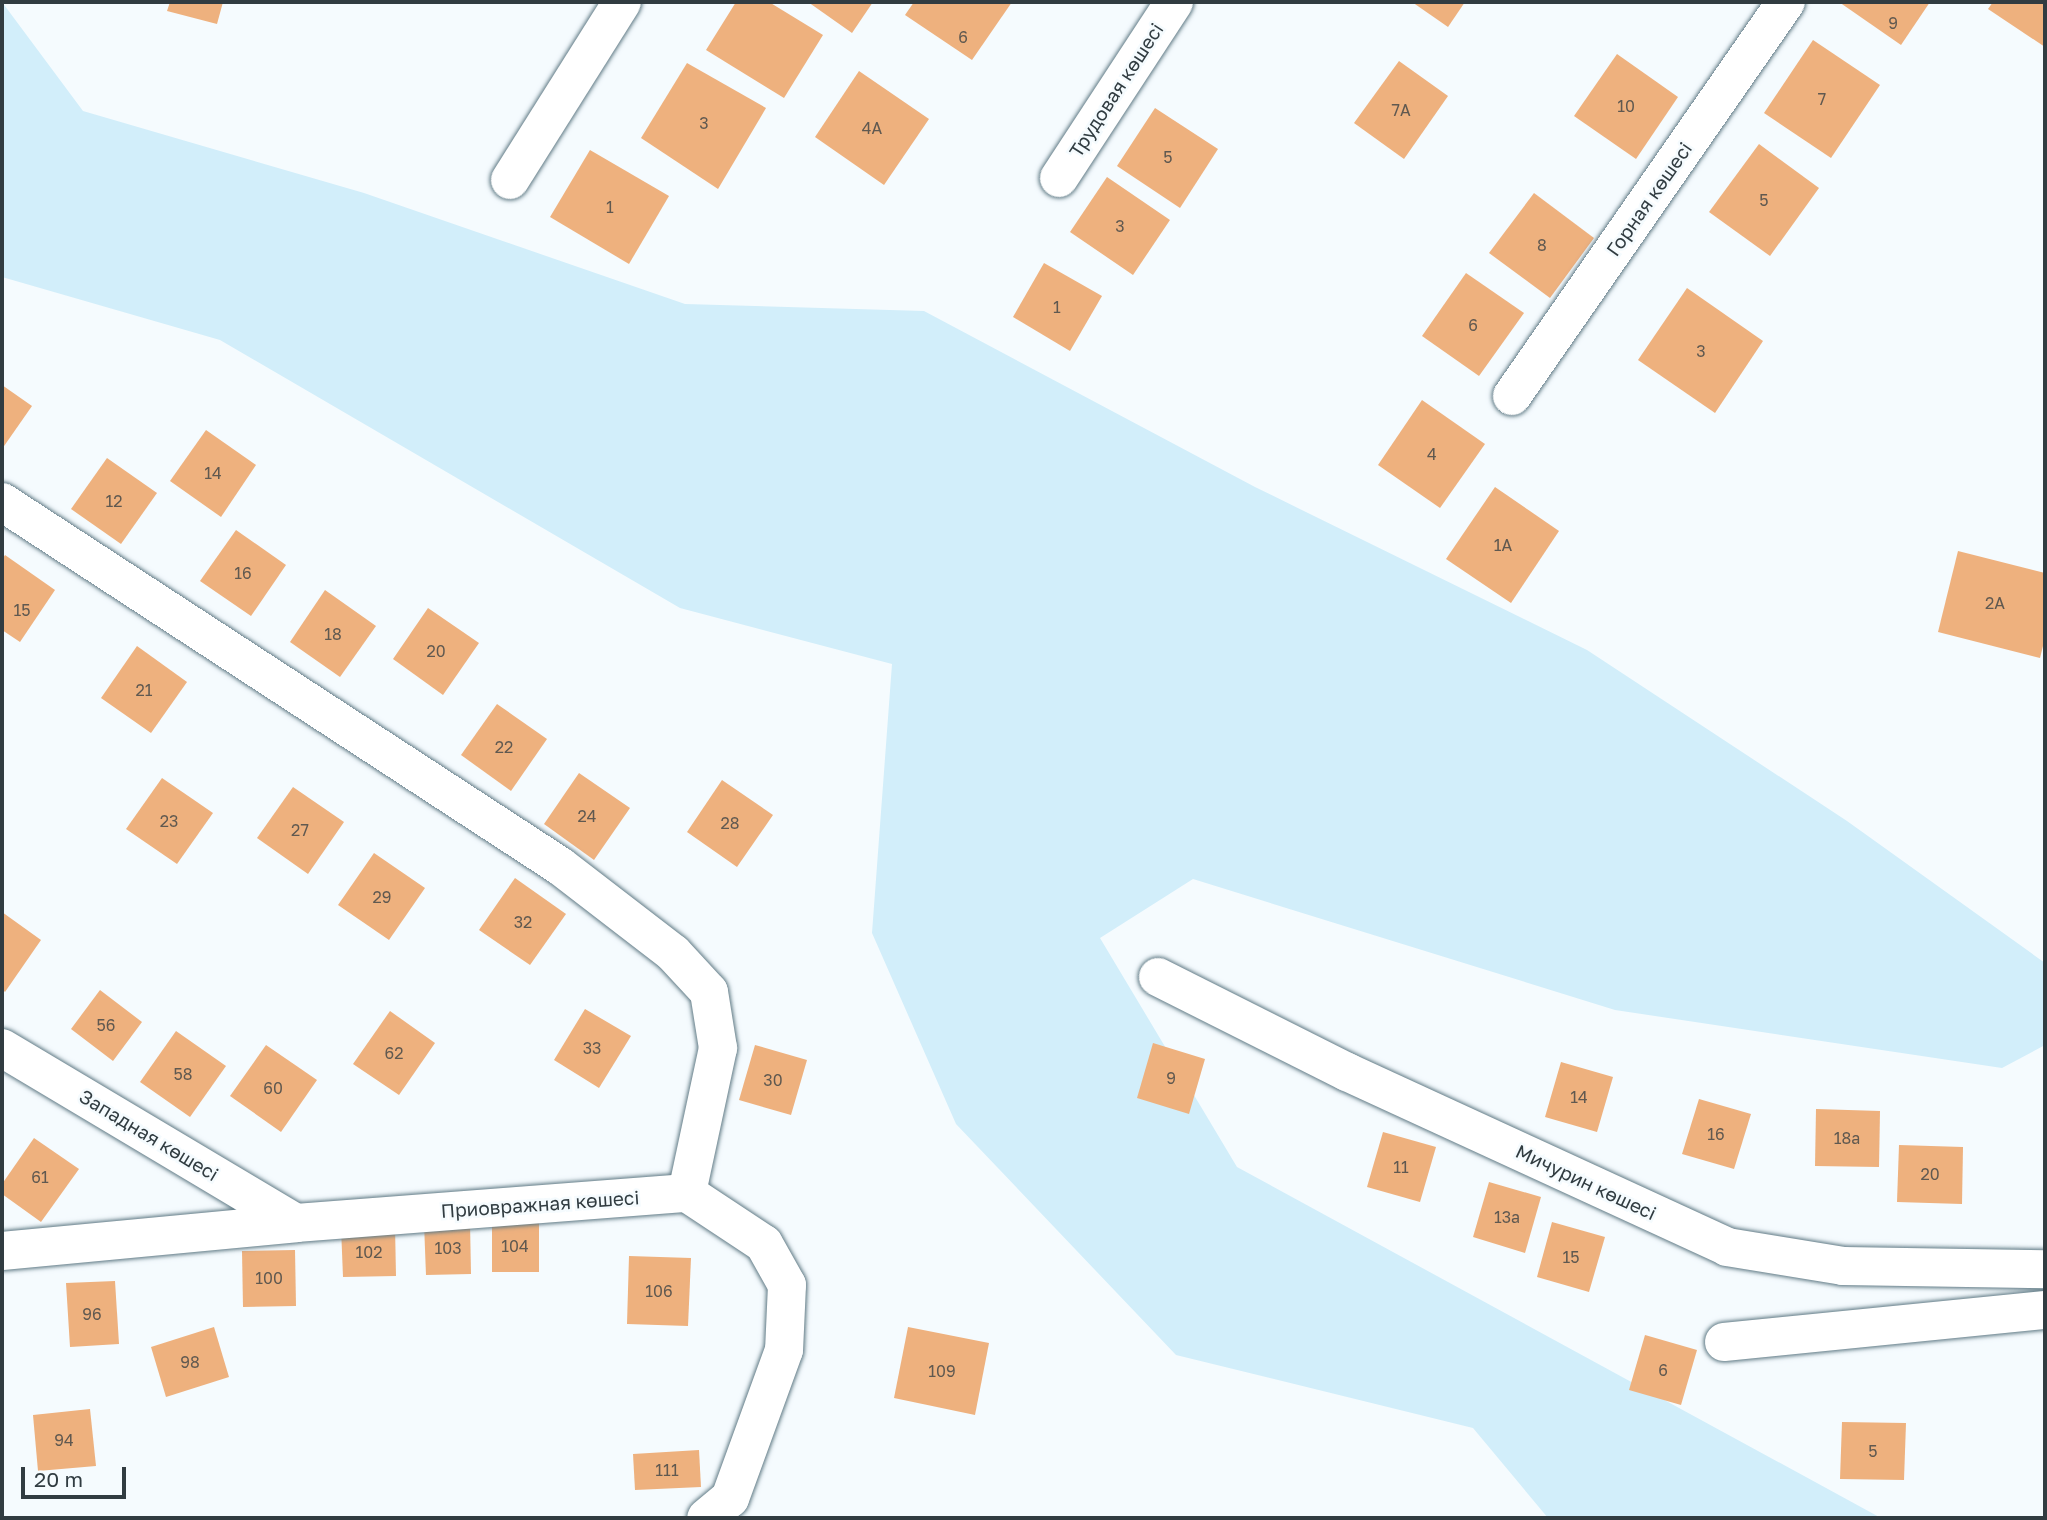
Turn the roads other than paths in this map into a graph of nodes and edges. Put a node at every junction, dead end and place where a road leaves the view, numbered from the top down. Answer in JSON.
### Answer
{"nodes":[{"id":1,"x":622,"y":2,"type":"edge"},
{"id":2,"x":1174,"y":2,"type":"edge"},
{"id":3,"x":1786,"y":2,"type":"edge"},
{"id":4,"x":1059,"y":178,"type":"dead end"},
{"id":5,"x":510,"y":180,"type":"dead end"},
{"id":6,"x":1512,"y":396,"type":"dead end"},
{"id":7,"x":2,"y":502,"type":"edge"},
{"id":8,"x":1158,"y":977,"type":"dead end"},
{"id":9,"x":2,"y":1048,"type":"edge"},
{"id":10,"x":687,"y":1193,"type":"junction"},
{"id":11,"x":296,"y":1223,"type":"junction"},
{"id":12,"x":2,"y":1251,"type":"edge"},
{"id":13,"x":2045,"y":1269,"type":"edge"},
{"id":14,"x":2045,"y":1310,"type":"edge"},
{"id":15,"x":1724,"y":1342,"type":"dead end"},
{"id":16,"x":706,"y":1518,"type":"edge"}],
"edges":[{"from":1,"to":5,"type":"street"},
{"from":2,"to":4,"type":"street","name":"Трудовая көшесі"},
{"from":3,"to":6,"type":"street","name":"Горная көшесі"},
{"from":7,"to":10,"type":"street"},
{"from":8,"to":13,"type":"street","name":"Мичурин көшесі"},
{"from":9,"to":11,"type":"street","name":"Западная көшесі"},
{"from":10,"to":11,"type":"street","name":"Приовражная көшесі"},
{"from":10,"to":16,"type":"street"},
{"from":11,"to":12,"type":"street","name":"Приовражная көшесі"},
{"from":14,"to":15,"type":"street"}]}
